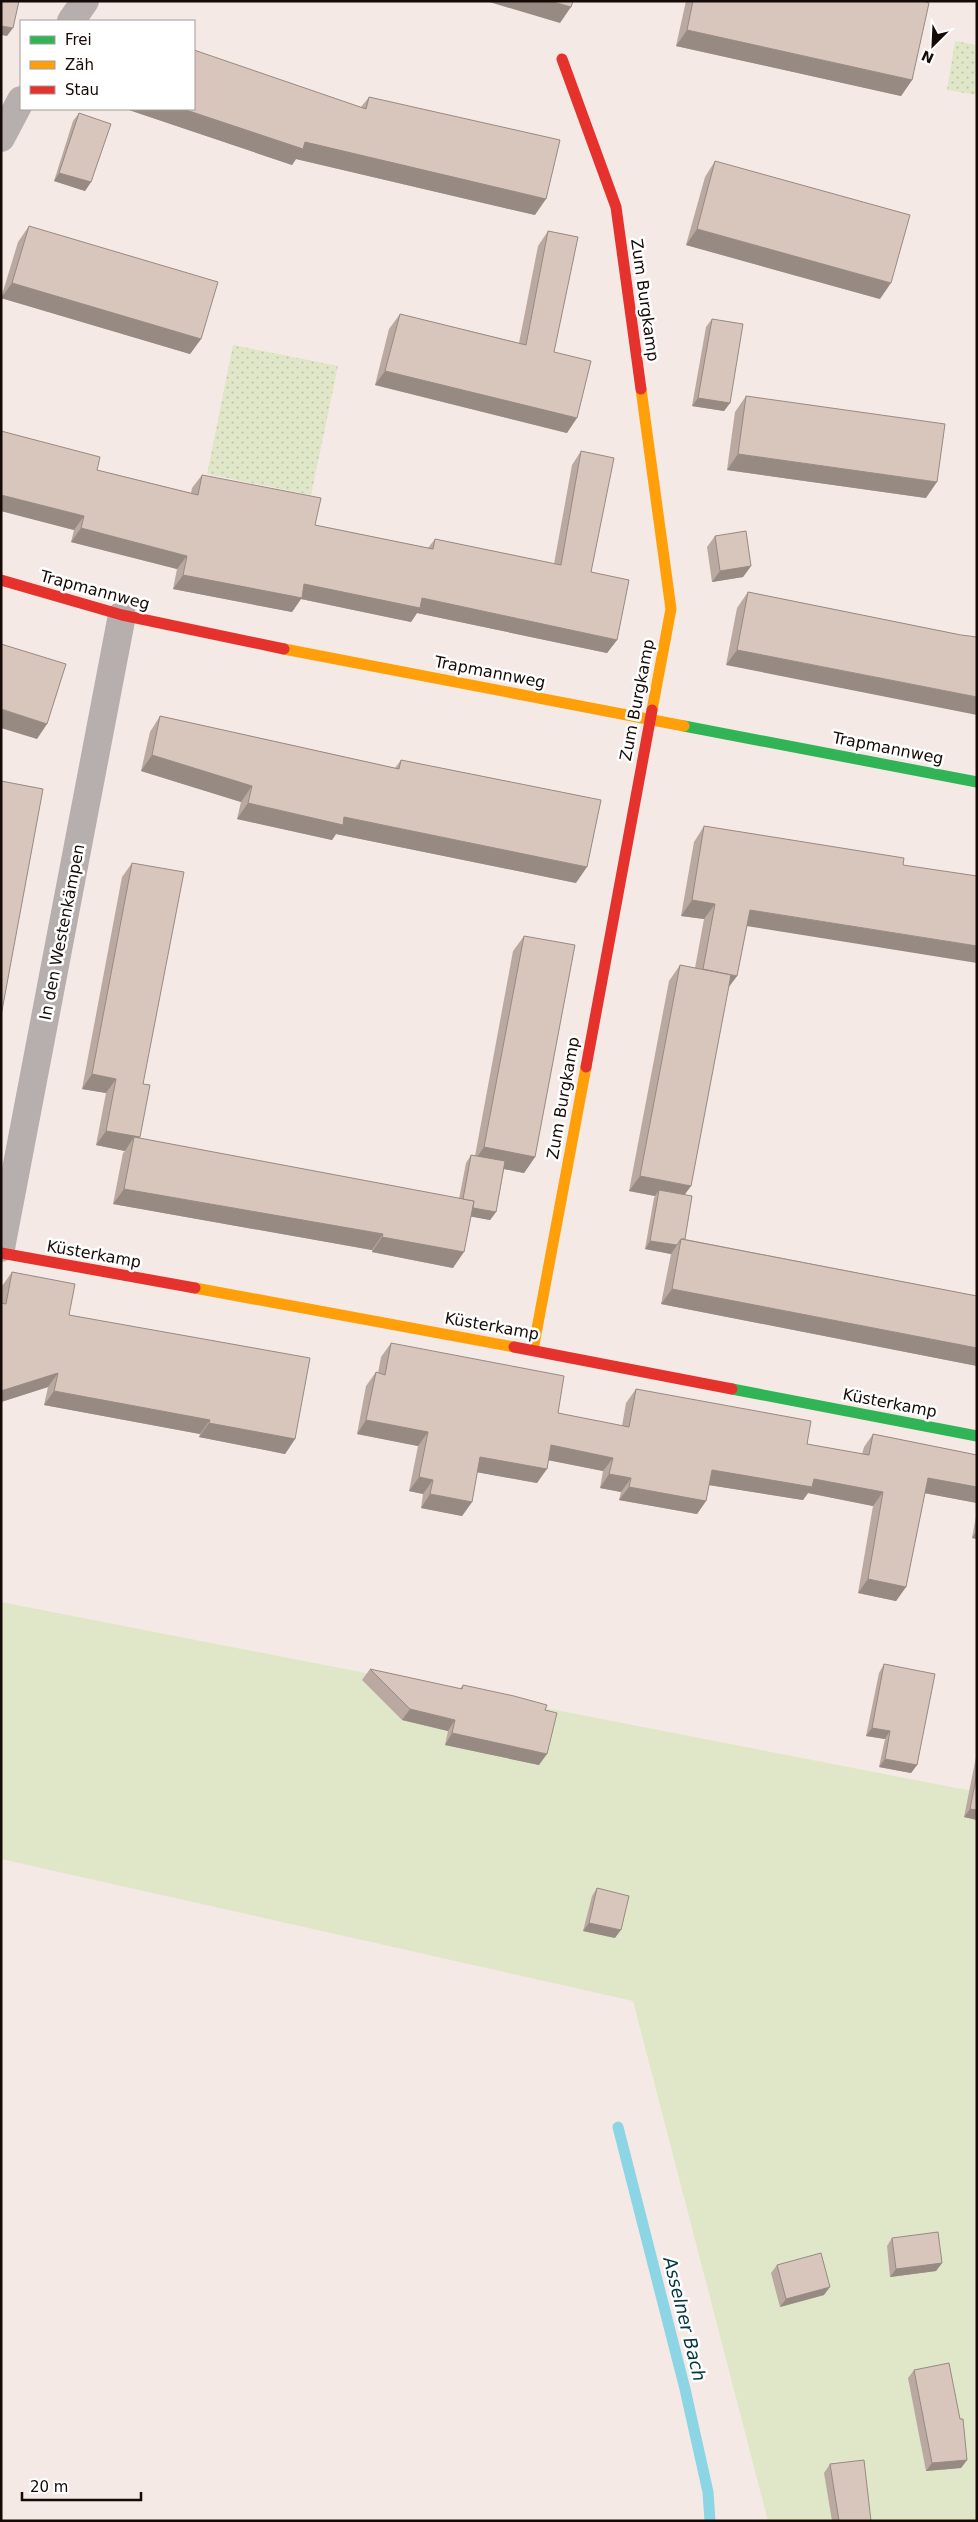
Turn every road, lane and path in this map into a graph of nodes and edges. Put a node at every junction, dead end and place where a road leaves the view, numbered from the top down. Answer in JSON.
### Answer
{"nodes":[{"id":1,"x":85,"y":1,"type":"edge"},
{"id":2,"x":72,"y":20,"type":"edge"},
{"id":3,"x":562,"y":59,"type":"dead end"},
{"id":4,"x":20,"y":102,"type":"edge"},
{"id":5,"x":1,"y":138,"type":"edge"},
{"id":6,"x":1,"y":580,"type":"edge"},
{"id":7,"x":122,"y":615,"type":"junction"},
{"id":8,"x":650,"y":719,"type":"junction"},
{"id":9,"x":977,"y":782,"type":"edge"},
{"id":10,"x":1,"y":1248,"type":"edge"},
{"id":11,"x":1,"y":1253,"type":"edge"},
{"id":12,"x":534,"y":1350,"type":"junction"},
{"id":13,"x":977,"y":1436,"type":"edge"}],
"edges":[{"from":1,"to":2,"type":"street"},
{"from":3,"to":8,"type":"street","name":"Zum Burgkamp"},
{"from":4,"to":5,"type":"street"},
{"from":6,"to":7,"type":"street","name":"Trapmannweg"},
{"from":7,"to":8,"type":"street","name":"Trapmannweg"},
{"from":7,"to":10,"type":"street","name":"In den Westenkämpen"},
{"from":8,"to":9,"type":"street","name":"Trapmannweg"},
{"from":8,"to":12,"type":"street","name":"Zum Burgkamp"},
{"from":11,"to":12,"type":"street","name":"Küsterkamp"},
{"from":12,"to":13,"type":"street","name":"Küsterkamp"}]}
